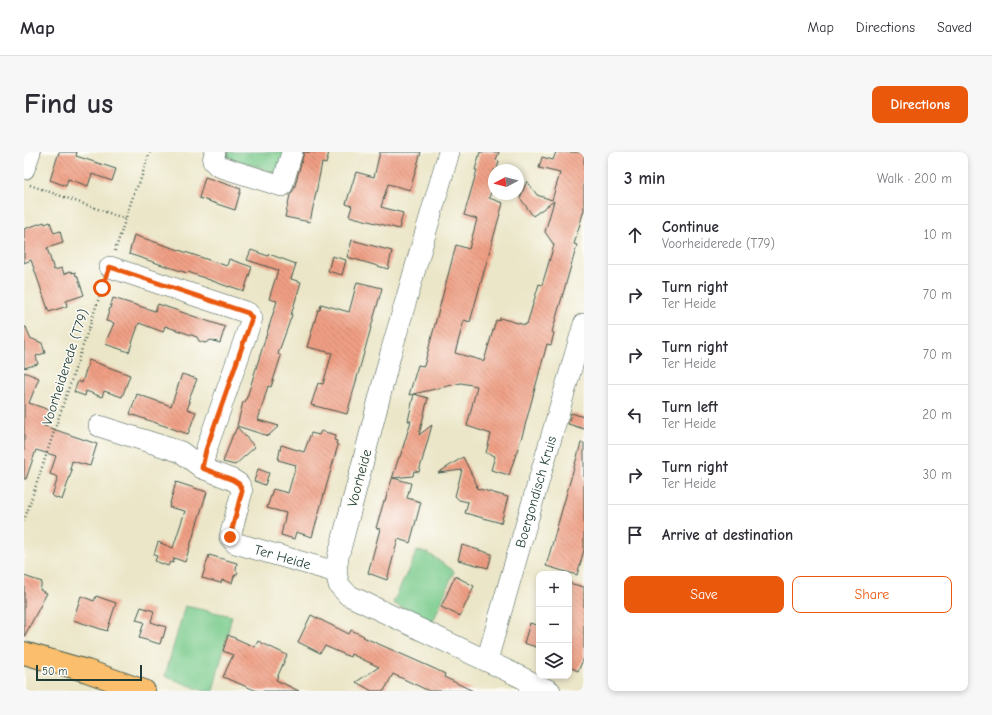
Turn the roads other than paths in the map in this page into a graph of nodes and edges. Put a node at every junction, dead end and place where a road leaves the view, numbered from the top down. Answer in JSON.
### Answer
{"nodes":[{"id":1,"x":30,"y":152,"type":"edge"},
{"id":2,"x":215,"y":152,"type":"edge"},
{"id":3,"x":292,"y":152,"type":"edge"},
{"id":4,"x":449,"y":152,"type":"edge"},
{"id":5,"x":24,"y":168,"type":"edge"},
{"id":6,"x":110,"y":267,"type":"road end"},
{"id":7,"x":583,"y":329,"type":"edge"},
{"id":8,"x":99,"y":426,"type":"dead end"},
{"id":9,"x":202,"y":468,"type":"junction"},
{"id":10,"x":336,"y":572,"type":"junction"},
{"id":11,"x":24,"y":653,"type":"edge"},
{"id":12,"x":486,"y":660,"type":"junction"},
{"id":13,"x":537,"y":688,"type":"edge"},
{"id":14,"x":144,"y":691,"type":"edge"}],
"edges":[{"from":1,"to":5,"type":"street"},
{"from":2,"to":3,"type":"street"},
{"from":4,"to":10,"type":"street","name":"Voorheide"},
{"from":6,"to":9,"type":"street"},
{"from":7,"to":12,"type":"street","name":"Boergondisch Kruis"},
{"from":8,"to":9,"type":"street","name":"Ter Heide"},
{"from":9,"to":10,"type":"street","name":"Ter Heide"},
{"from":10,"to":12,"type":"street"},
{"from":11,"to":14,"type":"main road"},
{"from":12,"to":13,"type":"street"}]}
